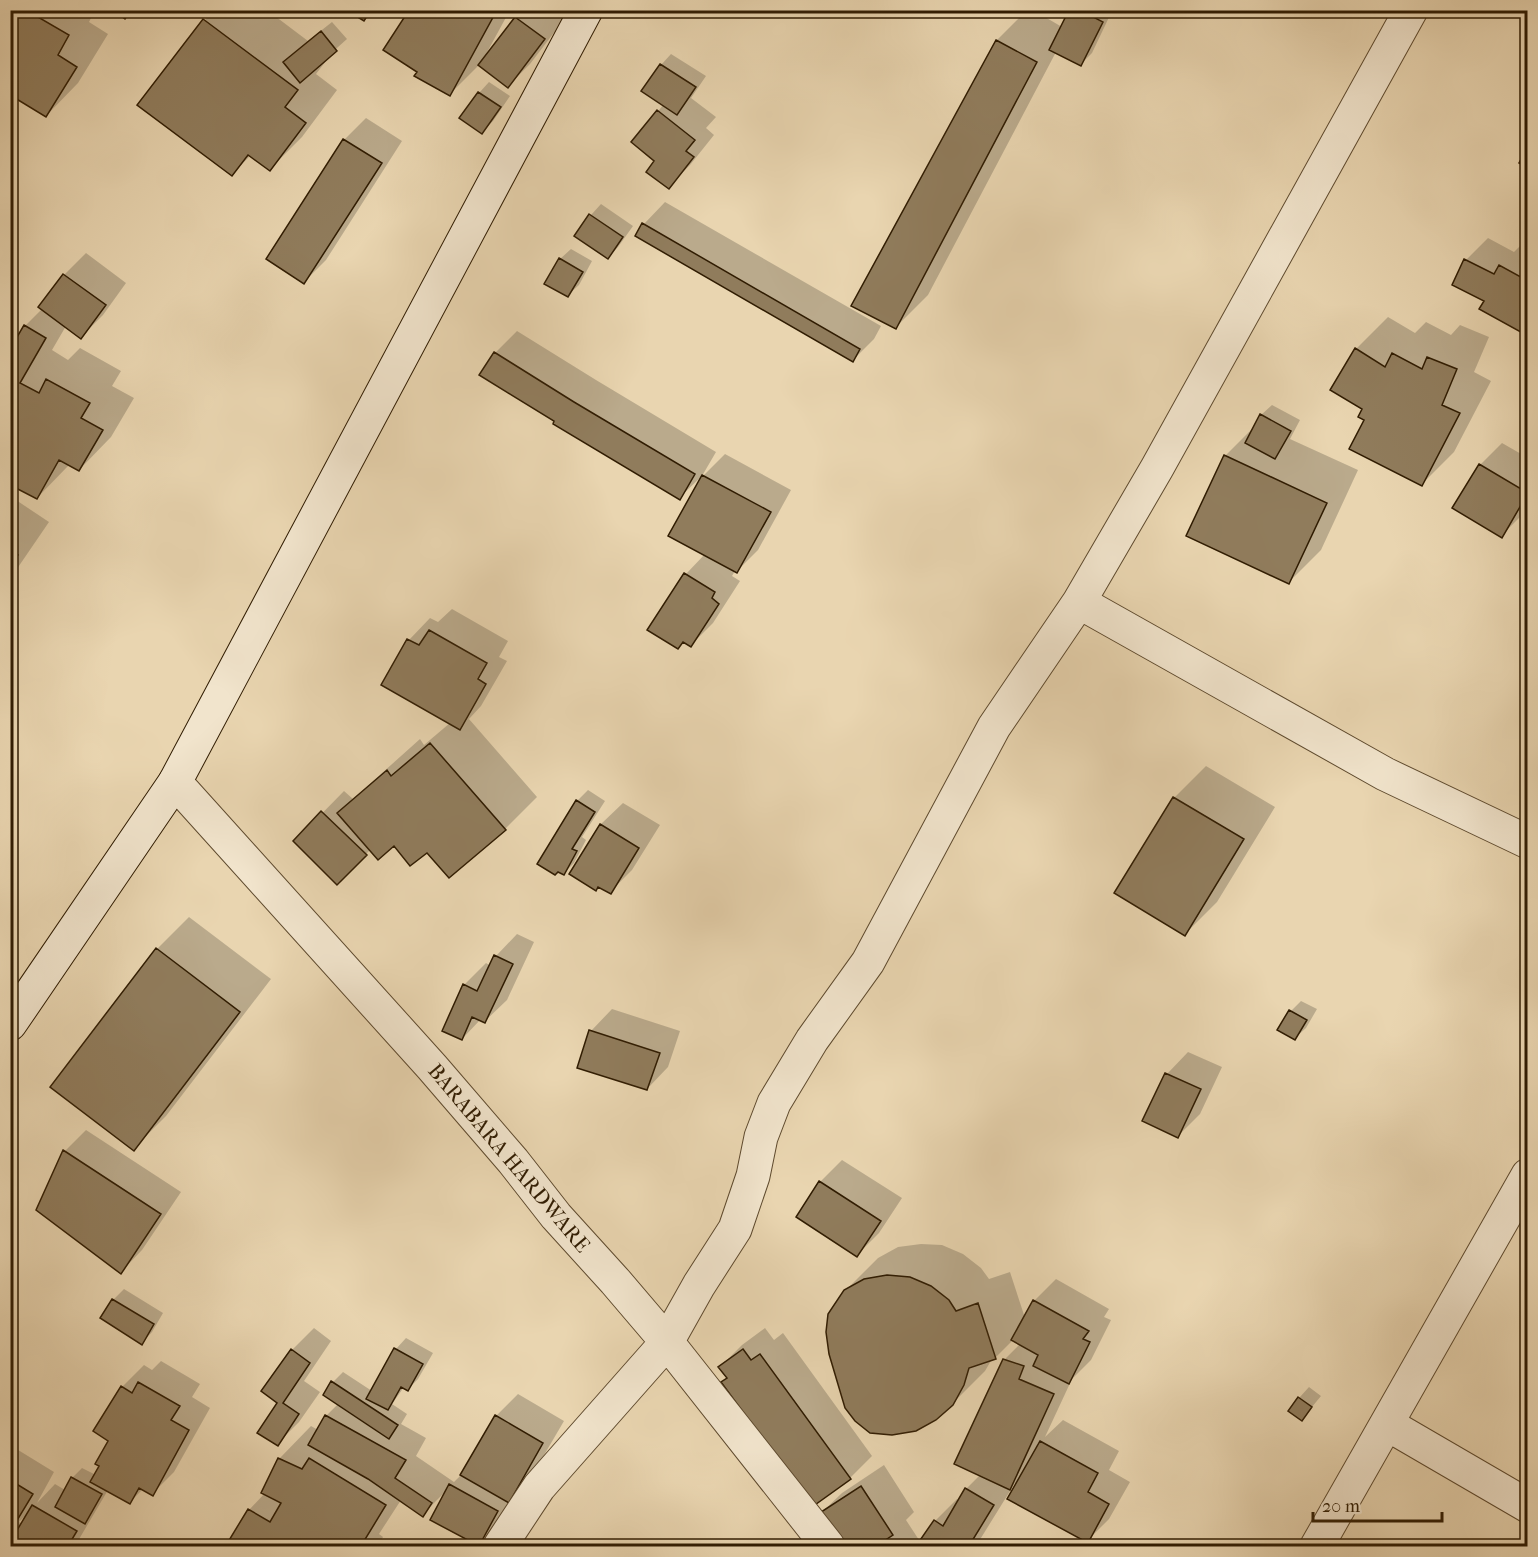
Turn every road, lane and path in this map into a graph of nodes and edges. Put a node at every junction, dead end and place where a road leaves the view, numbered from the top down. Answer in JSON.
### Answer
{"nodes":[{"id":1,"x":586,"y":10,"type":"edge"},
{"id":2,"x":1411,"y":10,"type":"edge"},
{"id":3,"x":1079,"y":602,"type":"junction"},
{"id":4,"x":176,"y":782,"type":"junction"},
{"id":5,"x":1527,"y":842,"type":"edge"},
{"id":6,"x":10,"y":1024,"type":"edge"},
{"id":7,"x":1527,"y":1174,"type":"edge"},
{"id":8,"x":667,"y":1342,"type":"junction"},
{"id":9,"x":1388,"y":1424,"type":"junction"},
{"id":10,"x":1527,"y":1506,"type":"edge"},
{"id":11,"x":500,"y":1546,"type":"edge"},
{"id":12,"x":828,"y":1546,"type":"edge"},
{"id":13,"x":1317,"y":1546,"type":"edge"}],
"edges":[{"from":1,"to":4,"type":"street"},
{"from":2,"to":3,"type":"street"},
{"from":3,"to":5,"type":"street"},
{"from":3,"to":8,"type":"street"},
{"from":4,"to":6,"type":"street"},
{"from":4,"to":8,"type":"street","name":"BARABARA HARDWARE"},
{"from":7,"to":9,"type":"street"},
{"from":8,"to":11,"type":"street"},
{"from":8,"to":12,"type":"street","name":"BARABARA HARDWARE"},
{"from":9,"to":10,"type":"street"},
{"from":9,"to":13,"type":"street"}]}
